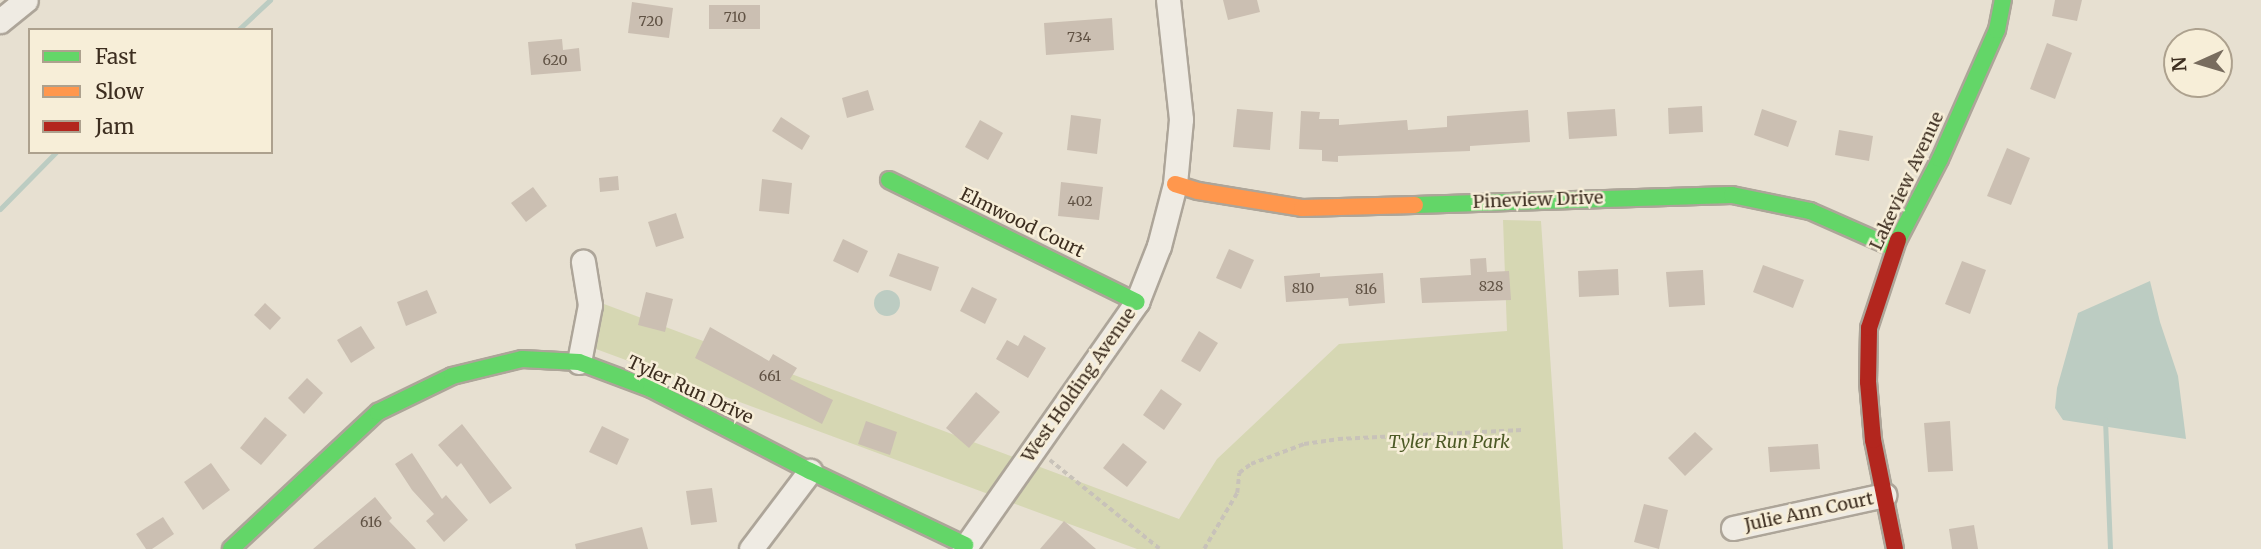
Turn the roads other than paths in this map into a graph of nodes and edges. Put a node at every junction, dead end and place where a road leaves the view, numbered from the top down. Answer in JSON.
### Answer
{"nodes":[{"id":1,"x":26,"y":0,"type":"edge"},
{"id":2,"x":1168,"y":0,"type":"edge"},
{"id":3,"x":2003,"y":0,"type":"edge"},
{"id":4,"x":0,"y":21,"type":"edge"},
{"id":5,"x":889,"y":180,"type":"dead end"},
{"id":6,"x":1175,"y":184,"type":"junction"},
{"id":7,"x":1894,"y":248,"type":"junction"},
{"id":8,"x":583,"y":262,"type":"dead end"},
{"id":9,"x":1137,"y":302,"type":"junction"},
{"id":10,"x":579,"y":362,"type":"junction"},
{"id":11,"x":810,"y":471,"type":"junction"},
{"id":12,"x":1884,"y":495,"type":"junction"},
{"id":13,"x":1733,"y":528,"type":"dead end"},
{"id":14,"x":965,"y":547,"type":"edge"},
{"id":15,"x":231,"y":549,"type":"edge"},
{"id":16,"x":751,"y":549,"type":"edge"},
{"id":17,"x":1895,"y":549,"type":"edge"}],
"edges":[{"from":1,"to":4,"type":"street"},
{"from":2,"to":6,"type":"street","name":"West Holding Avenue"},
{"from":3,"to":7,"type":"street","name":"Lakeview Avenue"},
{"from":5,"to":9,"type":"street","name":"Elmwood Court"},
{"from":6,"to":7,"type":"street","name":"Pineview Drive"},
{"from":6,"to":9,"type":"street","name":"West Holding Avenue"},
{"from":7,"to":12,"type":"street","name":"Lakeview Avenue"},
{"from":8,"to":10,"type":"street"},
{"from":9,"to":14,"type":"street","name":"West Holding Avenue"},
{"from":10,"to":11,"type":"street","name":"Tyler Run Drive"},
{"from":10,"to":15,"type":"street","name":"Tyler Run Drive"},
{"from":11,"to":14,"type":"street","name":"Tyler Run Drive"},
{"from":11,"to":16,"type":"street"},
{"from":12,"to":13,"type":"street","name":"Julie Ann Court"},
{"from":12,"to":17,"type":"street","name":"Lakeview Avenue"}]}
